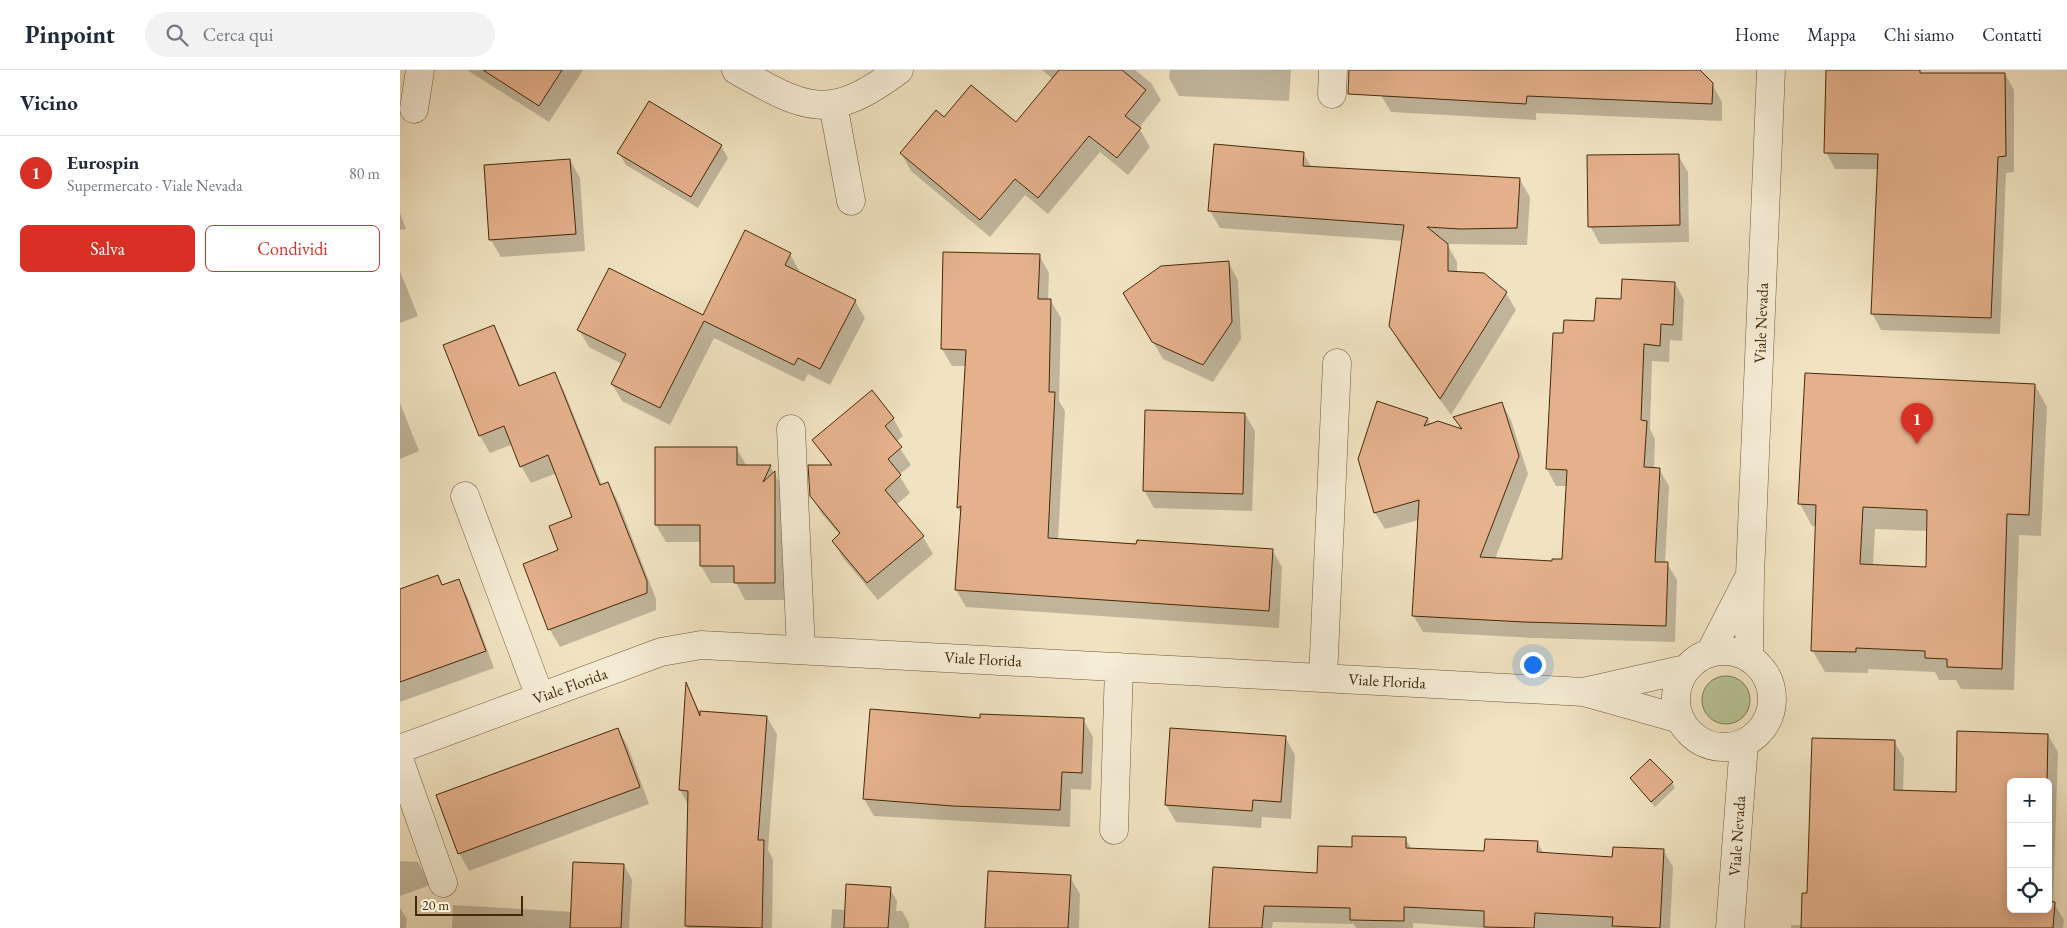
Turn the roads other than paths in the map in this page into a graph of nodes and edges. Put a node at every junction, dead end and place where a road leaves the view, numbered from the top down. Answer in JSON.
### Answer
{"nodes":[{"id":1,"x":420,"y":70,"type":"edge"},
{"id":2,"x":736,"y":70,"type":"edge"},
{"id":3,"x":900,"y":70,"type":"edge"},
{"id":4,"x":1771,"y":70,"type":"edge"},
{"id":5,"x":834,"y":104,"type":"junction"},
{"id":6,"x":414,"y":110,"type":"dead end"},
{"id":7,"x":851,"y":201,"type":"dead end"},
{"id":8,"x":1337,"y":363,"type":"dead end"},
{"id":9,"x":791,"y":428,"type":"dead end"},
{"id":10,"x":464,"y":496,"type":"dead end"},
{"id":11,"x":1750,"y":575,"type":"junction"},
{"id":12,"x":801,"y":650,"type":"junction"},
{"id":13,"x":1710,"y":653,"type":"junction"},
{"id":14,"x":1749,"y":657,"type":"junction"},
{"id":15,"x":1119,"y":667,"type":"junction"},
{"id":16,"x":1686,"y":669,"type":"junction"},
{"id":17,"x":1323,"y":678,"type":"junction"},
{"id":18,"x":1584,"y":692,"type":"junction"},
{"id":19,"x":540,"y":697,"type":"junction"},
{"id":20,"x":1680,"y":719,"type":"junction"},
{"id":21,"x":1744,"y":744,"type":"junction"},
{"id":22,"x":400,"y":749,"type":"edge"},
{"id":23,"x":400,"y":762,"type":"edge"},
{"id":24,"x":1114,"y":830,"type":"dead end"},
{"id":25,"x":443,"y":883,"type":"dead end"},
{"id":26,"x":1730,"y":928,"type":"edge"}],
"edges":[{"from":1,"to":6,"type":"street"},
{"from":2,"to":5,"type":"street"},
{"from":3,"to":5,"type":"street"},
{"from":4,"to":11,"type":"street","name":"Viale Nevada"},
{"from":5,"to":7,"type":"street"},
{"from":8,"to":17,"type":"street"},
{"from":9,"to":12,"type":"street"},
{"from":10,"to":19,"type":"street"},
{"from":11,"to":13,"type":"street","name":"Viale Nevada"},
{"from":11,"to":14,"type":"street","name":"Viale Nevada"},
{"from":12,"to":15,"type":"street","name":"Viale Florida"},
{"from":12,"to":19,"type":"street","name":"Viale Florida"},
{"from":13,"to":14,"type":"street"},
{"from":13,"to":16,"type":"street"},
{"from":14,"to":21,"type":"street"},
{"from":15,"to":17,"type":"street","name":"Viale Florida"},
{"from":15,"to":24,"type":"street"},
{"from":16,"to":18,"type":"street","name":"Viale Florida"},
{"from":16,"to":20,"type":"street"},
{"from":17,"to":18,"type":"street","name":"Viale Florida"},
{"from":18,"to":20,"type":"street","name":"Viale Florida"},
{"from":19,"to":22,"type":"street","name":"Viale Florida"},
{"from":20,"to":21,"type":"street"},
{"from":21,"to":26,"type":"street","name":"Viale Nevada"},
{"from":23,"to":25,"type":"street"}]}
